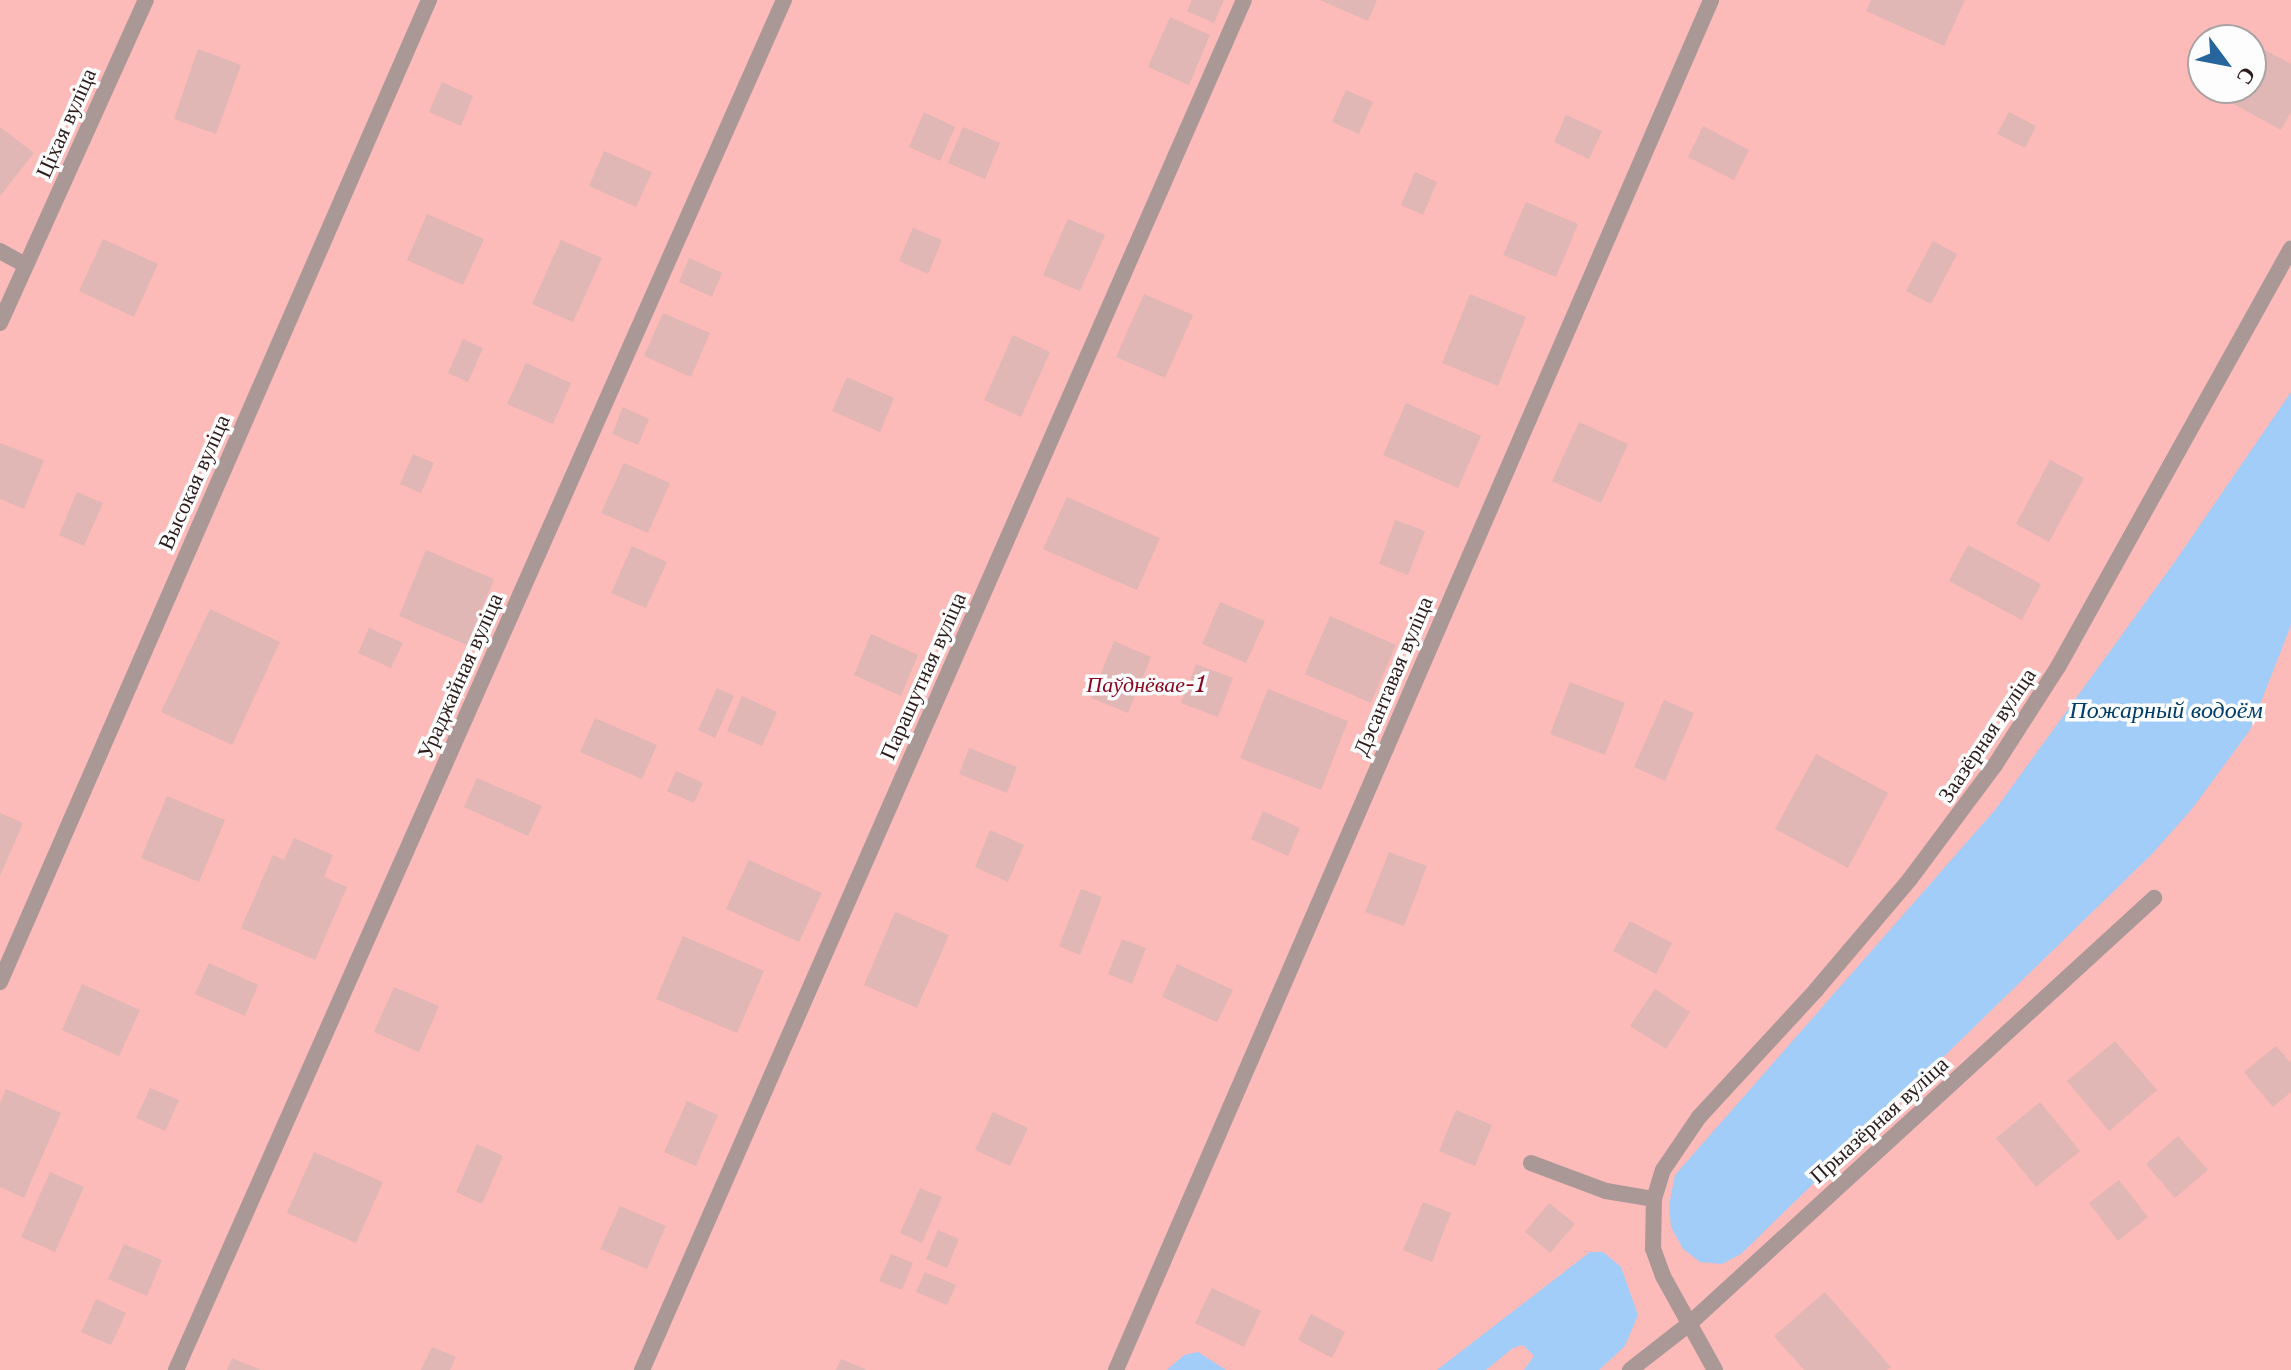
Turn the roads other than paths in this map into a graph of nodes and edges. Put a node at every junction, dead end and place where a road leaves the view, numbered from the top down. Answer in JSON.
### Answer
{"nodes":[{"id":1,"x":146,"y":0,"type":"edge"},
{"id":2,"x":429,"y":0,"type":"edge"},
{"id":3,"x":784,"y":0,"type":"edge"},
{"id":4,"x":1244,"y":0,"type":"edge"},
{"id":5,"x":1711,"y":0,"type":"edge"},
{"id":6,"x":2291,"y":248,"type":"edge"},
{"id":7,"x":0,"y":251,"type":"edge"},
{"id":8,"x":25,"y":265,"type":"junction"},
{"id":9,"x":0,"y":323,"type":"edge"},
{"id":10,"x":2154,"y":898,"type":"dead end"},
{"id":11,"x":0,"y":982,"type":"edge"},
{"id":12,"x":1531,"y":1163,"type":"dead end"},
{"id":13,"x":1654,"y":1199,"type":"junction"},
{"id":14,"x":1689,"y":1324,"type":"junction"},
{"id":15,"x":176,"y":1370,"type":"edge"},
{"id":16,"x":642,"y":1370,"type":"edge"},
{"id":17,"x":1116,"y":1370,"type":"edge"},
{"id":18,"x":1630,"y":1370,"type":"edge"},
{"id":19,"x":1715,"y":1370,"type":"edge"}],
"edges":[{"from":1,"to":8,"type":"lane","name":"Ціхая вуліца"},
{"from":2,"to":11,"type":"lane","name":"Высокая вуліца"},
{"from":3,"to":15,"type":"lane","name":"Ураджайная вуліца"},
{"from":4,"to":16,"type":"lane","name":"Парашутная вуліца"},
{"from":5,"to":17,"type":"lane","name":"Дэсантавая вуліца"},
{"from":6,"to":13,"type":"lane","name":"Заазёрная вуліца"},
{"from":7,"to":8,"type":"lane"},
{"from":8,"to":9,"type":"lane","name":"Ціхая вуліца"},
{"from":10,"to":14,"type":"lane","name":"Прыазёрная вуліца"},
{"from":12,"to":13,"type":"lane"},
{"from":13,"to":14,"type":"lane","name":"Заазёрная вуліца"},
{"from":14,"to":18,"type":"lane","name":"Прыазёрная вуліца"},
{"from":14,"to":19,"type":"lane","name":"Заазёрная вуліца"}]}
